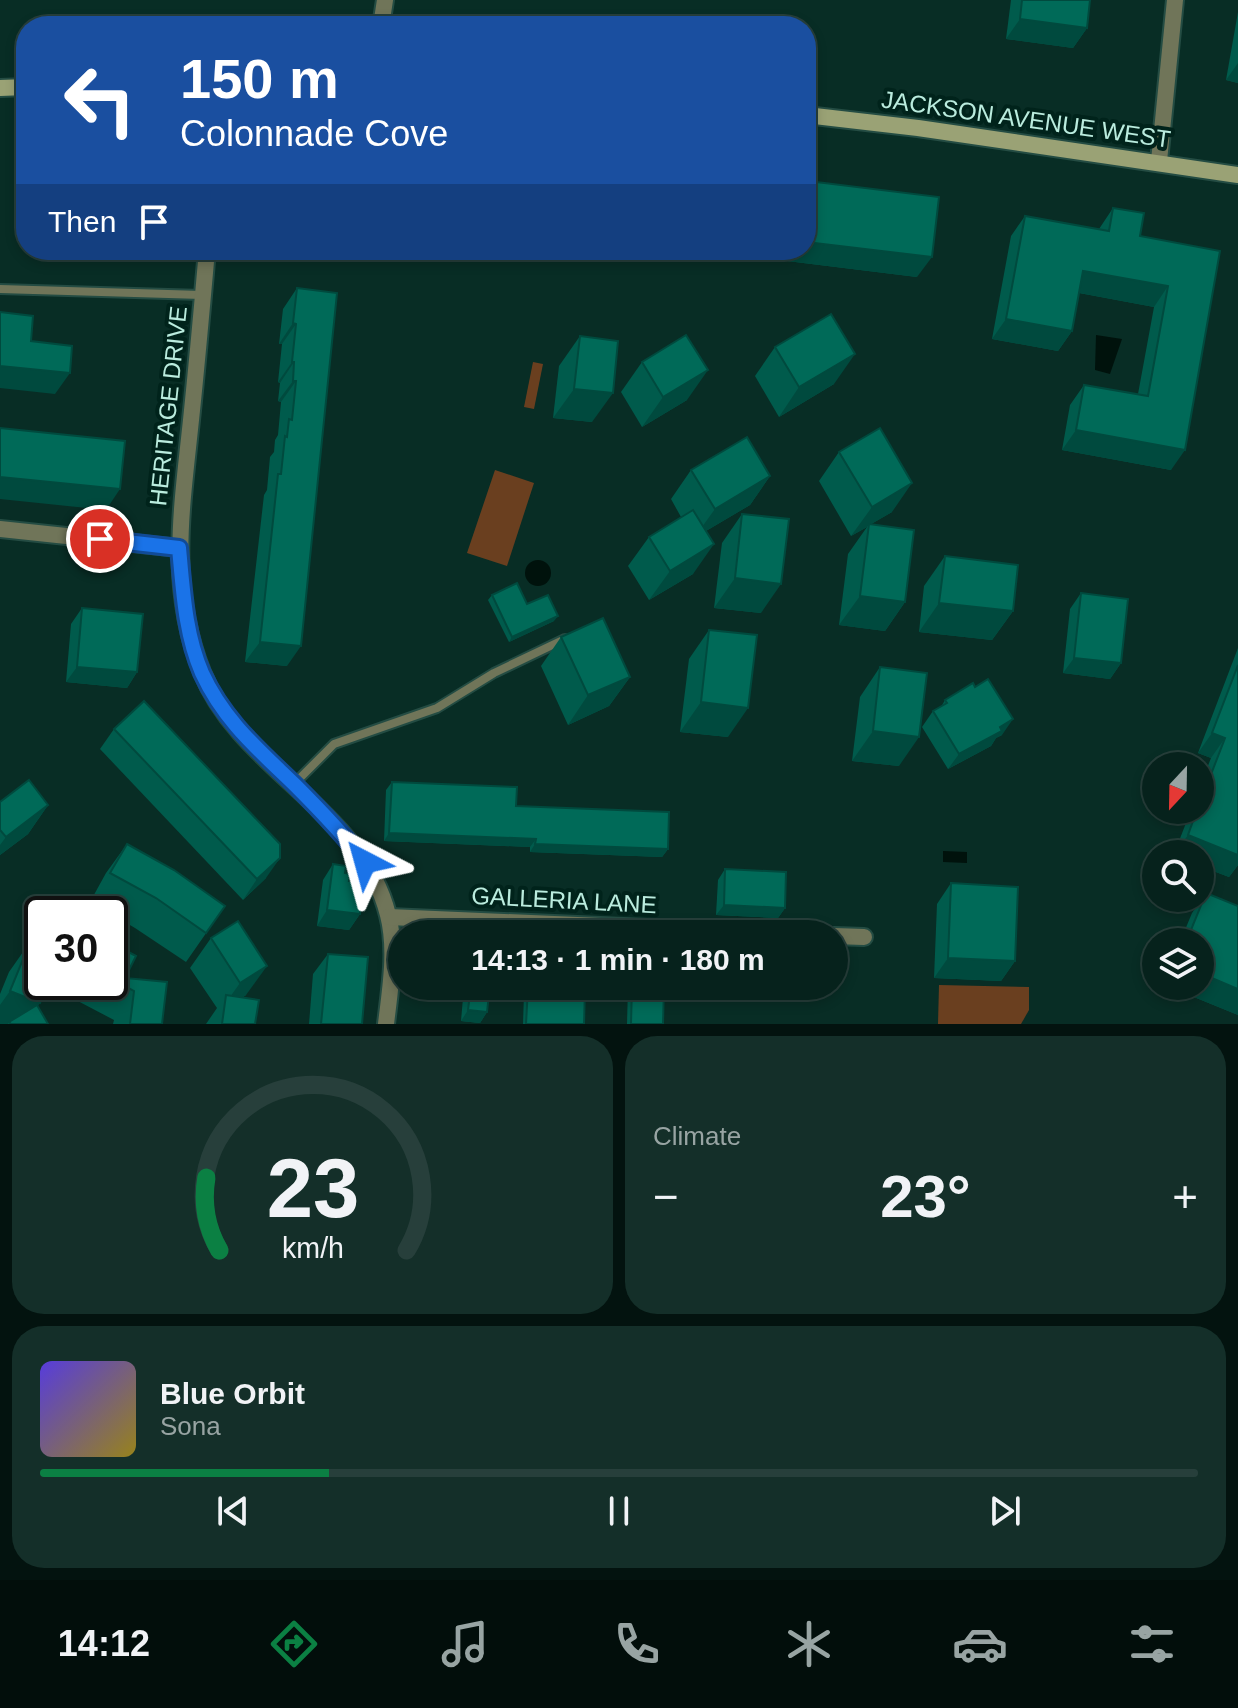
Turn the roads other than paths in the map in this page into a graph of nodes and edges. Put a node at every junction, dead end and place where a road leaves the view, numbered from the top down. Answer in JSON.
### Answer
{"nodes":[{"id":1,"x":1175,"y":0,"type":"edge"},
{"id":2,"x":816,"y":116,"type":"edge"},
{"id":3,"x":1159,"y":161,"type":"junction"},
{"id":4,"x":1238,"y":175,"type":"edge"},
{"id":5,"x":206,"y":260,"type":"edge"},
{"id":6,"x":0,"y":289,"type":"edge"},
{"id":7,"x":203,"y":295,"type":"junction"},
{"id":8,"x":0,"y":529,"type":"edge"},
{"id":9,"x":179,"y":548,"type":"junction"},
{"id":10,"x":569,"y":637,"type":"edge"},
{"id":11,"x":294,"y":784,"type":"junction"},
{"id":12,"x":389,"y":917,"type":"junction"},
{"id":13,"x":459,"y":920,"type":"edge"},
{"id":14,"x":848,"y":936,"type":"edge"},
{"id":15,"x":864,"y":937,"type":"dead end"},
{"id":16,"x":386,"y":1024,"type":"edge"}],
"edges":[{"from":1,"to":3,"type":"street"},
{"from":2,"to":3,"type":"main road","name":"JACKSON AVENUE WEST"},
{"from":3,"to":4,"type":"main road","name":"JACKSON AVENUE WEST"},
{"from":5,"to":7,"type":"street","name":"HERITAGE DRIVE"},
{"from":6,"to":7,"type":"lane"},
{"from":7,"to":9,"type":"street","name":"HERITAGE DRIVE"},
{"from":8,"to":9,"type":"street"},
{"from":9,"to":11,"type":"street","name":"HERITAGE DRIVE"},
{"from":10,"to":11,"type":"lane"},
{"from":11,"to":12,"type":"street","name":"HERITAGE DRIVE"},
{"from":12,"to":13,"type":"street","name":"GALLERIA LANE"},
{"from":12,"to":16,"type":"street","name":"HERITAGE DRIVE"},
{"from":14,"to":15,"type":"street"}]}
